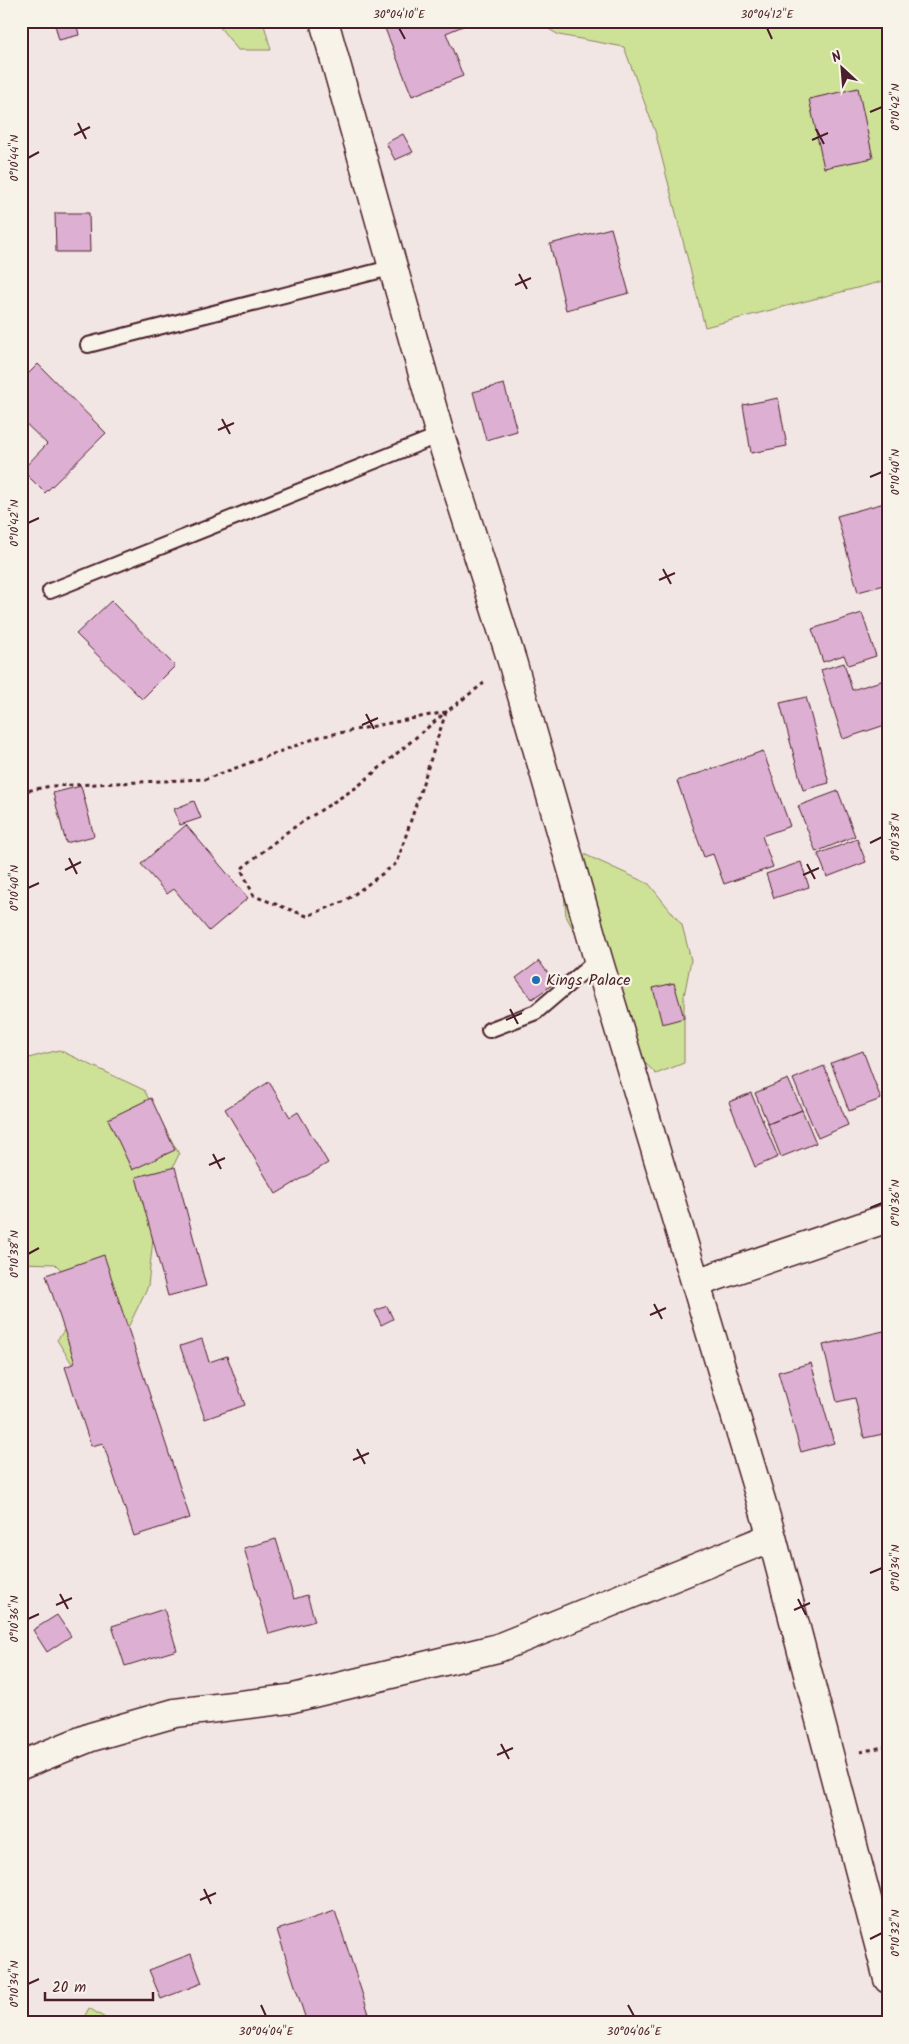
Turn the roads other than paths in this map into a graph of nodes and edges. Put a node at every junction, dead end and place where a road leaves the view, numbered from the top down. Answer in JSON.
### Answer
{"nodes":[{"id":1,"x":324,"y":21,"type":"edge"},
{"id":2,"x":394,"y":266,"type":"junction"},
{"id":3,"x":88,"y":345,"type":"dead end"},
{"id":4,"x":440,"y":436,"type":"junction"},
{"id":5,"x":50,"y":592,"type":"dead end"},
{"id":6,"x":598,"y":959,"type":"junction"},
{"id":7,"x":489,"y":1030,"type":"dead end"},
{"id":8,"x":888,"y":1218,"type":"edge"},
{"id":9,"x":696,"y":1283,"type":"junction"},
{"id":10,"x":772,"y":1537,"type":"junction"},
{"id":11,"x":21,"y":1765,"type":"edge"},
{"id":12,"x":888,"y":1980,"type":"edge"}],
"edges":[{"from":1,"to":2,"type":"street"},
{"from":2,"to":3,"type":"lane"},
{"from":2,"to":4,"type":"street"},
{"from":4,"to":5,"type":"lane"},
{"from":4,"to":6,"type":"street"},
{"from":6,"to":7,"type":"lane"},
{"from":6,"to":9,"type":"street"},
{"from":8,"to":9,"type":"street"},
{"from":9,"to":10,"type":"street"},
{"from":10,"to":11,"type":"street"},
{"from":10,"to":12,"type":"street"}]}
